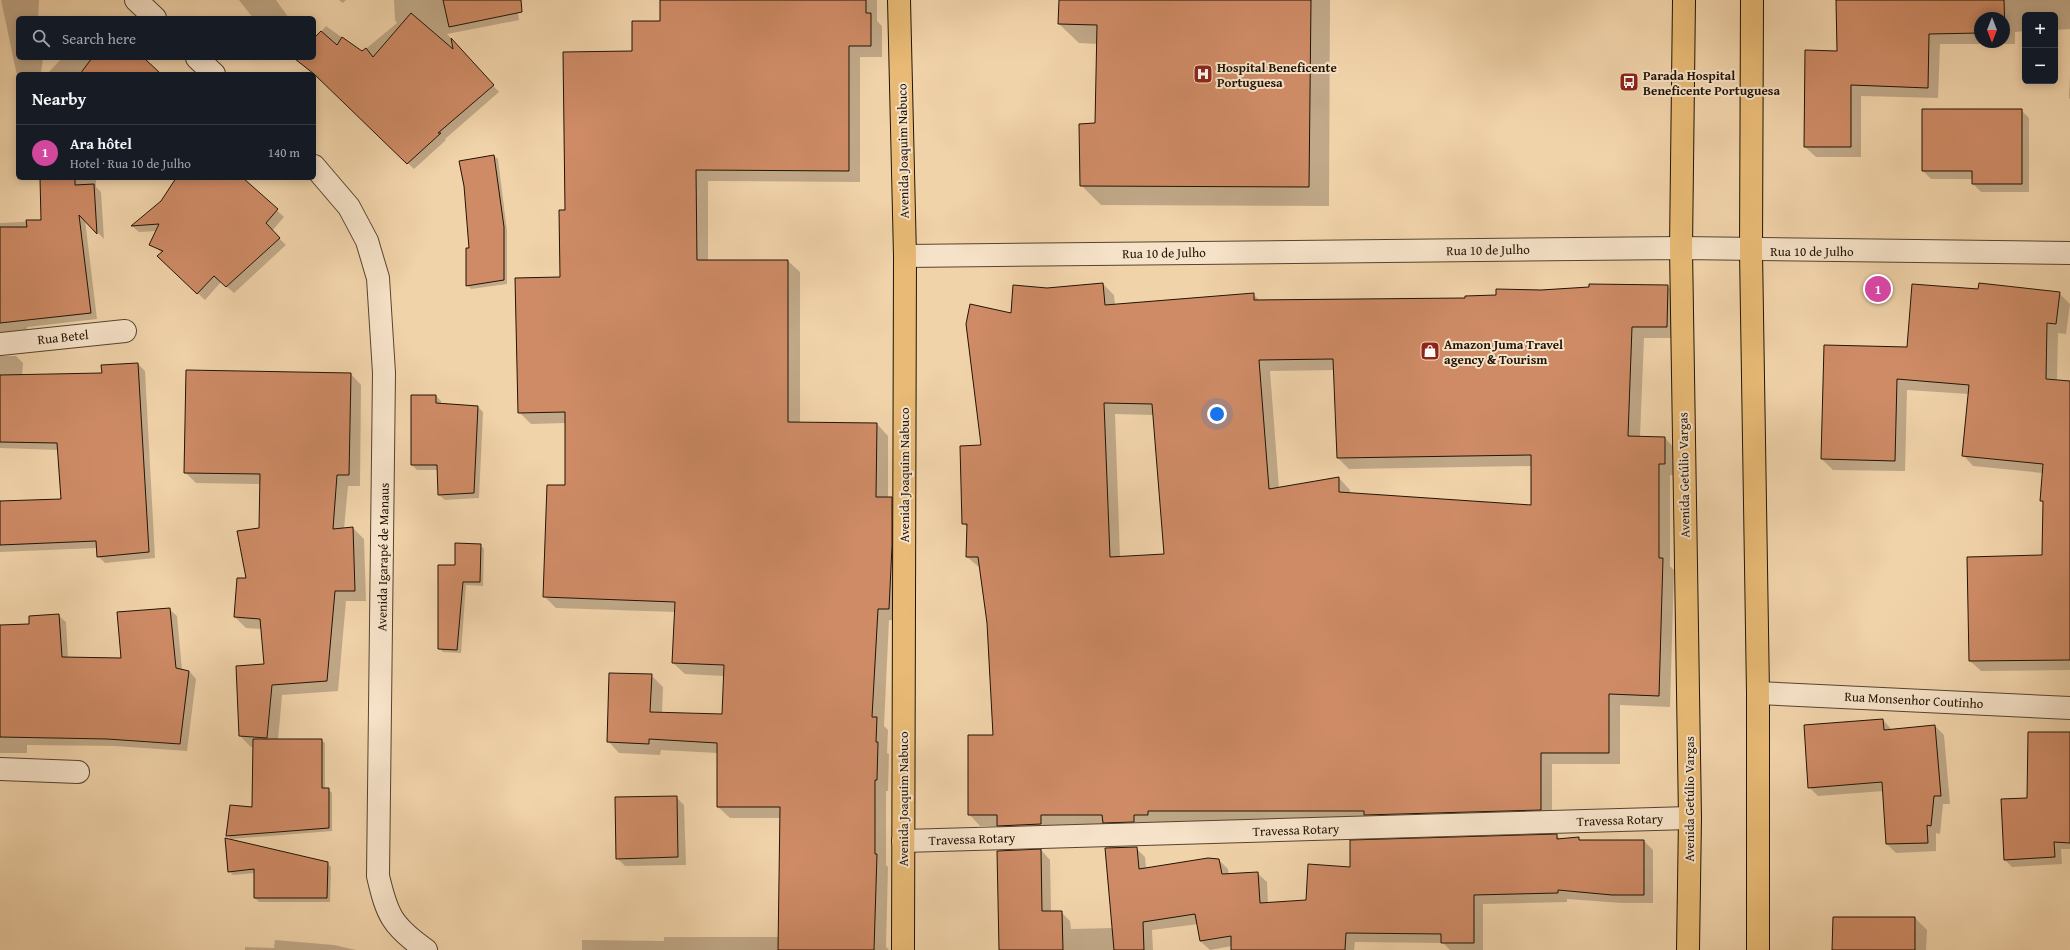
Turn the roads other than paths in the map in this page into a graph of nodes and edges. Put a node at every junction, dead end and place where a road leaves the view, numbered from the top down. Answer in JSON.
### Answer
{"nodes":[{"id":1,"x":136,"y":0,"type":"edge"},
{"id":2,"x":899,"y":0,"type":"edge"},
{"id":3,"x":1684,"y":0,"type":"edge"},
{"id":4,"x":1752,"y":0,"type":"edge"},
{"id":5,"x":153,"y":16,"type":"edge"},
{"id":6,"x":199,"y":60,"type":"edge"},
{"id":7,"x":212,"y":72,"type":"edge"},
{"id":8,"x":316,"y":168,"type":"edge"},
{"id":9,"x":1680,"y":248,"type":"junction"},
{"id":10,"x":1751,"y":251,"type":"junction"},
{"id":11,"x":2070,"y":253,"type":"edge"},
{"id":12,"x":905,"y":256,"type":"junction"},
{"id":13,"x":125,"y":331,"type":"dead end"},
{"id":14,"x":0,"y":344,"type":"edge"},
{"id":15,"x":1758,"y":693,"type":"junction"},
{"id":16,"x":2070,"y":708,"type":"edge"},
{"id":17,"x":0,"y":769,"type":"edge"},
{"id":18,"x":78,"y":772,"type":"dead end"},
{"id":19,"x":1690,"y":818,"type":"junction"},
{"id":20,"x":902,"y":842,"type":"junction"},
{"id":21,"x":426,"y":950,"type":"edge"},
{"id":22,"x":903,"y":950,"type":"edge"},
{"id":23,"x":1688,"y":950,"type":"edge"},
{"id":24,"x":1758,"y":950,"type":"edge"}],
"edges":[{"from":1,"to":5,"type":"street"},
{"from":2,"to":12,"type":"main road","name":"Avenida Joaquim Nabuco"},
{"from":3,"to":9,"type":"main road","name":"Avenida Getúlio Vargas"},
{"from":4,"to":10,"type":"main road"},
{"from":6,"to":7,"type":"street"},
{"from":8,"to":21,"type":"street","name":"Avenida Igarapé de Manaus"},
{"from":9,"to":10,"type":"street","name":"Rua 10 de Julho"},
{"from":9,"to":12,"type":"street","name":"Rua 10 de Julho"},
{"from":9,"to":19,"type":"main road","name":"Avenida Getúlio Vargas"},
{"from":10,"to":11,"type":"street","name":"Rua 10 de Julho"},
{"from":10,"to":15,"type":"main road"},
{"from":12,"to":20,"type":"main road","name":"Avenida Joaquim Nabuco"},
{"from":13,"to":14,"type":"street","name":"Rua Betel"},
{"from":15,"to":16,"type":"street","name":"Rua Monsenhor Coutinho"},
{"from":15,"to":24,"type":"main road"},
{"from":17,"to":18,"type":"street"},
{"from":19,"to":20,"type":"street","name":"Travessa Rotary"},
{"from":19,"to":23,"type":"main road","name":"Avenida Getúlio Vargas"},
{"from":20,"to":22,"type":"main road","name":"Avenida Joaquim Nabuco"}]}
